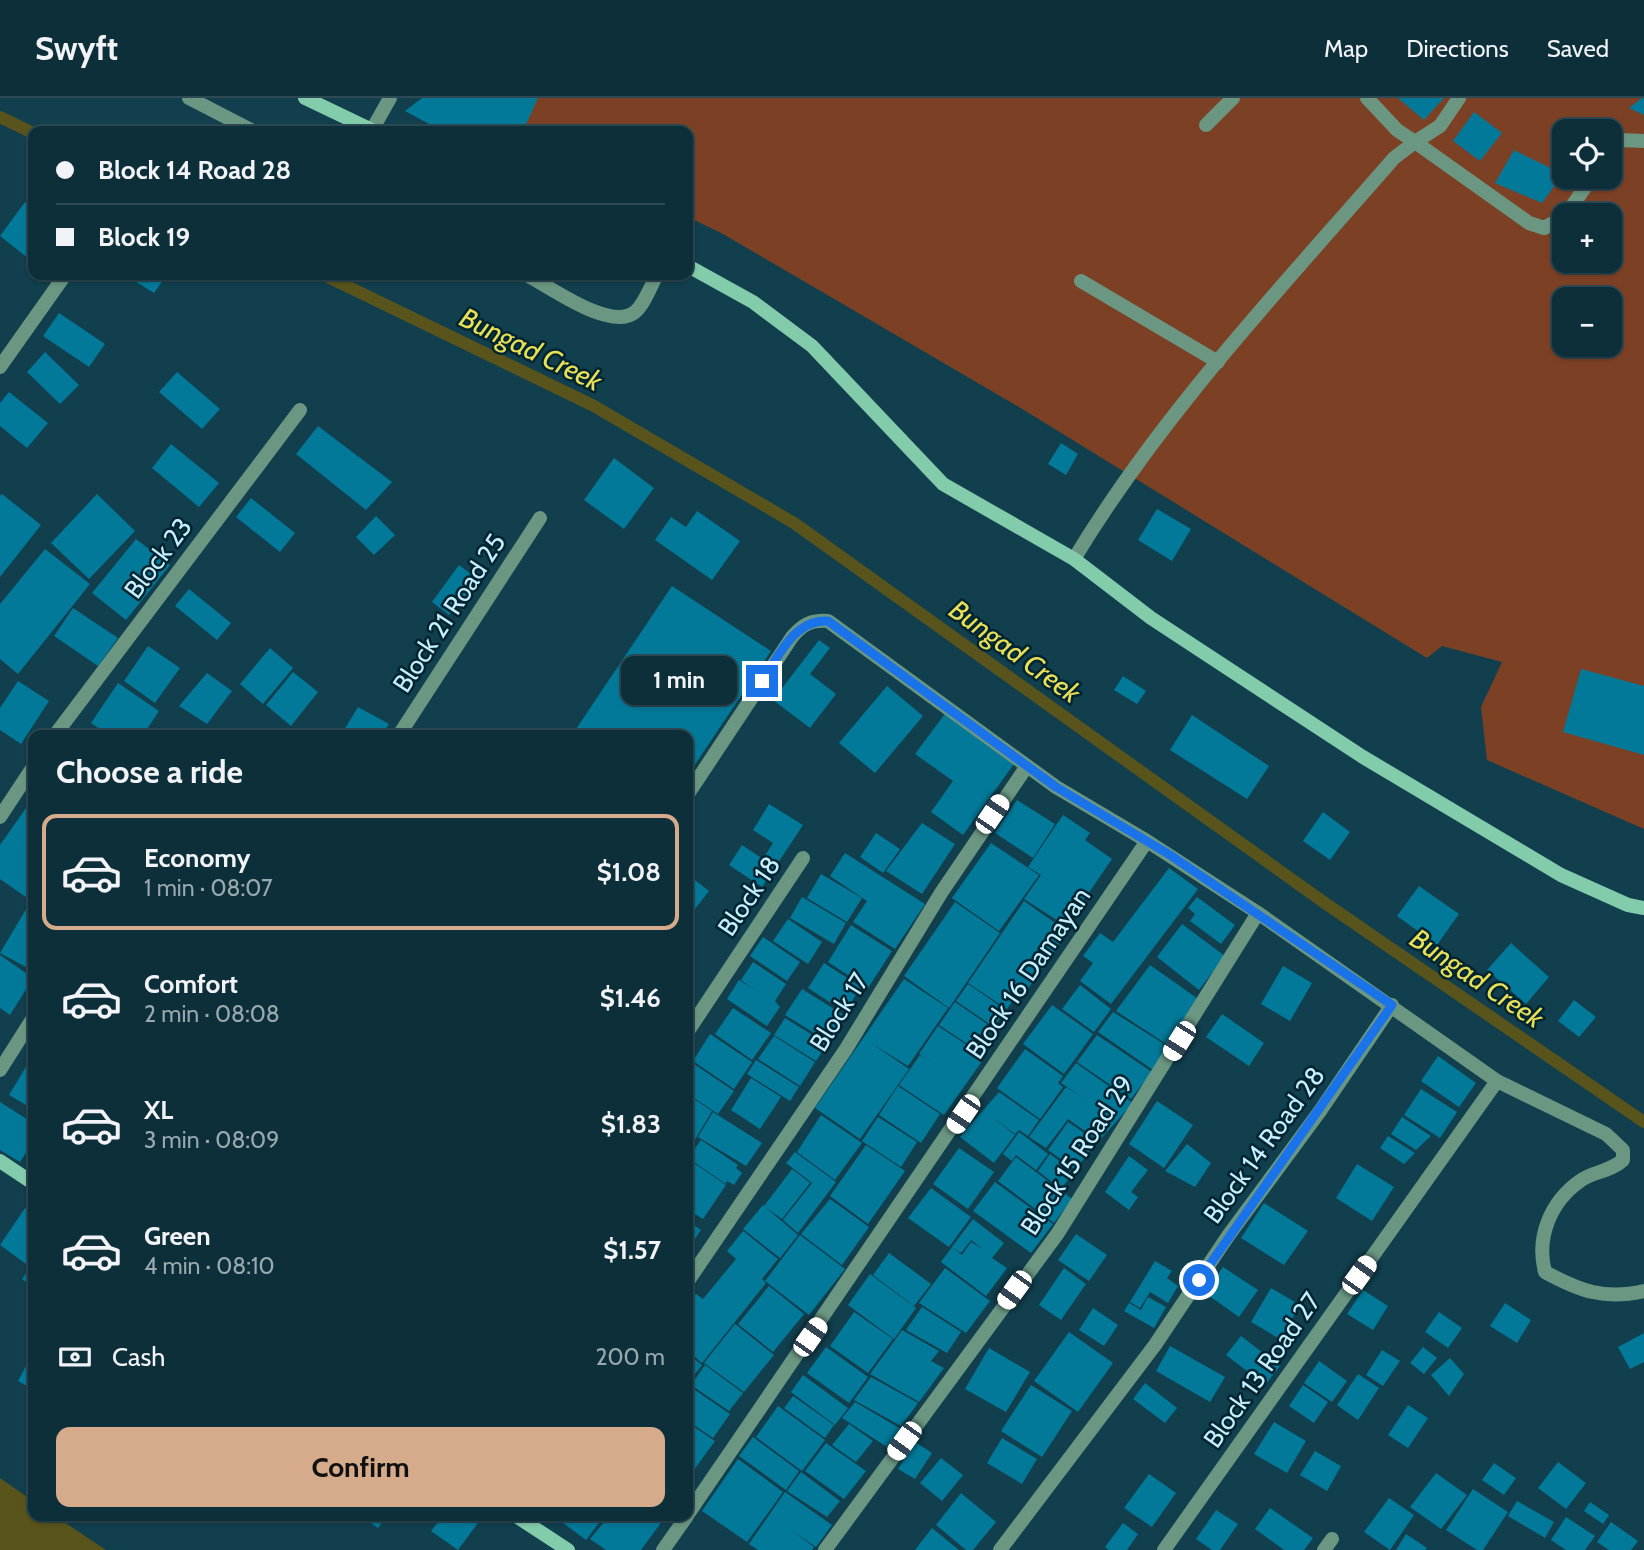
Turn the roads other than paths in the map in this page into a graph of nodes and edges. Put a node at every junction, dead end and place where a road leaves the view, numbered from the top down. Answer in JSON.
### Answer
{"nodes":[{"id":1,"x":189,"y":98,"type":"edge"},
{"id":2,"x":305,"y":98,"type":"edge"},
{"id":3,"x":390,"y":98,"type":"edge"},
{"id":4,"x":1233,"y":98,"type":"edge"},
{"id":5,"x":1367,"y":98,"type":"edge"},
{"id":6,"x":1459,"y":98,"type":"edge"},
{"id":7,"x":1206,"y":125,"type":"dead end"},
{"id":8,"x":243,"y":126,"type":"edge"},
{"id":9,"x":363,"y":126,"type":"edge"},
{"id":10,"x":376,"y":126,"type":"edge"},
{"id":11,"x":1622,"y":141,"type":"edge"},
{"id":12,"x":1644,"y":141,"type":"edge"},
{"id":13,"x":1415,"y":142,"type":"junction"},
{"id":14,"x":1552,"y":223,"type":"edge"},
{"id":15,"x":693,"y":269,"type":"edge"},
{"id":16,"x":61,"y":280,"type":"edge"},
{"id":17,"x":536,"y":280,"type":"edge"},
{"id":18,"x":654,"y":280,"type":"edge"},
{"id":19,"x":1081,"y":281,"type":"dead end"},
{"id":20,"x":1218,"y":362,"type":"junction"},
{"id":21,"x":0,"y":366,"type":"edge"},
{"id":22,"x":300,"y":410,"type":"dead end"},
{"id":23,"x":540,"y":518,"type":"dead end"},
{"id":24,"x":1074,"y":559,"type":"junction"},
{"id":25,"x":59,"y":730,"type":"edge"},
{"id":26,"x":402,"y":730,"type":"edge"},
{"id":27,"x":1027,"y":766,"type":"junction"},
{"id":28,"x":28,"y":775,"type":"edge"},
{"id":29,"x":693,"y":786,"type":"edge"},
{"id":30,"x":0,"y":817,"type":"edge"},
{"id":31,"x":1147,"y":841,"type":"junction"},
{"id":32,"x":803,"y":858,"type":"dead end"},
{"id":33,"x":1644,"y":908,"type":"edge"},
{"id":34,"x":1258,"y":913,"type":"junction"},
{"id":35,"x":1392,"y":1005,"type":"junction"},
{"id":36,"x":693,"y":1023,"type":"edge"},
{"id":37,"x":28,"y":1026,"type":"edge"},
{"id":38,"x":0,"y":1070,"type":"edge"},
{"id":39,"x":1497,"y":1081,"type":"junction"},
{"id":40,"x":0,"y":1161,"type":"edge"},
{"id":41,"x":28,"y":1180,"type":"edge"},
{"id":42,"x":693,"y":1274,"type":"edge"},
{"id":43,"x":1644,"y":1291,"type":"edge"},
{"id":44,"x":693,"y":1506,"type":"edge"},
{"id":45,"x":530,"y":1521,"type":"edge"},
{"id":46,"x":683,"y":1521,"type":"edge"},
{"id":47,"x":568,"y":1550,"type":"edge"},
{"id":48,"x":663,"y":1550,"type":"edge"},
{"id":49,"x":825,"y":1550,"type":"edge"},
{"id":50,"x":1000,"y":1550,"type":"edge"},
{"id":51,"x":1164,"y":1550,"type":"edge"}],
"edges":[{"from":1,"to":8,"type":"street"},
{"from":2,"to":9,"type":"street"},
{"from":3,"to":10,"type":"street"},
{"from":4,"to":7,"type":"street"},
{"from":5,"to":13,"type":"street"},
{"from":6,"to":13,"type":"street"},
{"from":11,"to":12,"type":"street"},
{"from":13,"to":14,"type":"street"},
{"from":13,"to":20,"type":"street"},
{"from":15,"to":24,"type":"street"},
{"from":16,"to":21,"type":"street"},
{"from":17,"to":18,"type":"street"},
{"from":19,"to":20,"type":"street"},
{"from":20,"to":24,"type":"street"},
{"from":22,"to":25,"type":"street","name":"Block 23"},
{"from":23,"to":26,"type":"street","name":"Block 21 Road 25"},
{"from":24,"to":33,"type":"street"},
{"from":27,"to":29,"type":"street"},
{"from":27,"to":31,"type":"street"},
{"from":27,"to":42,"type":"street","name":"Block 17"},
{"from":28,"to":30,"type":"street"},
{"from":31,"to":34,"type":"street"},
{"from":31,"to":44,"type":"street","name":"Block 16 Damayan"},
{"from":32,"to":36,"type":"street","name":"Block 18"},
{"from":34,"to":35,"type":"street"},
{"from":34,"to":49,"type":"street","name":"Block 15 Road 29"},
{"from":35,"to":39,"type":"street"},
{"from":35,"to":50,"type":"street","name":"Block 14 Road 28"},
{"from":37,"to":38,"type":"street"},
{"from":39,"to":43,"type":"street"},
{"from":39,"to":51,"type":"street","name":"Block 13 Road 27"},
{"from":40,"to":41,"type":"street"},
{"from":45,"to":47,"type":"street"},
{"from":46,"to":48,"type":"street","name":"Block 16 Damayan"}]}
